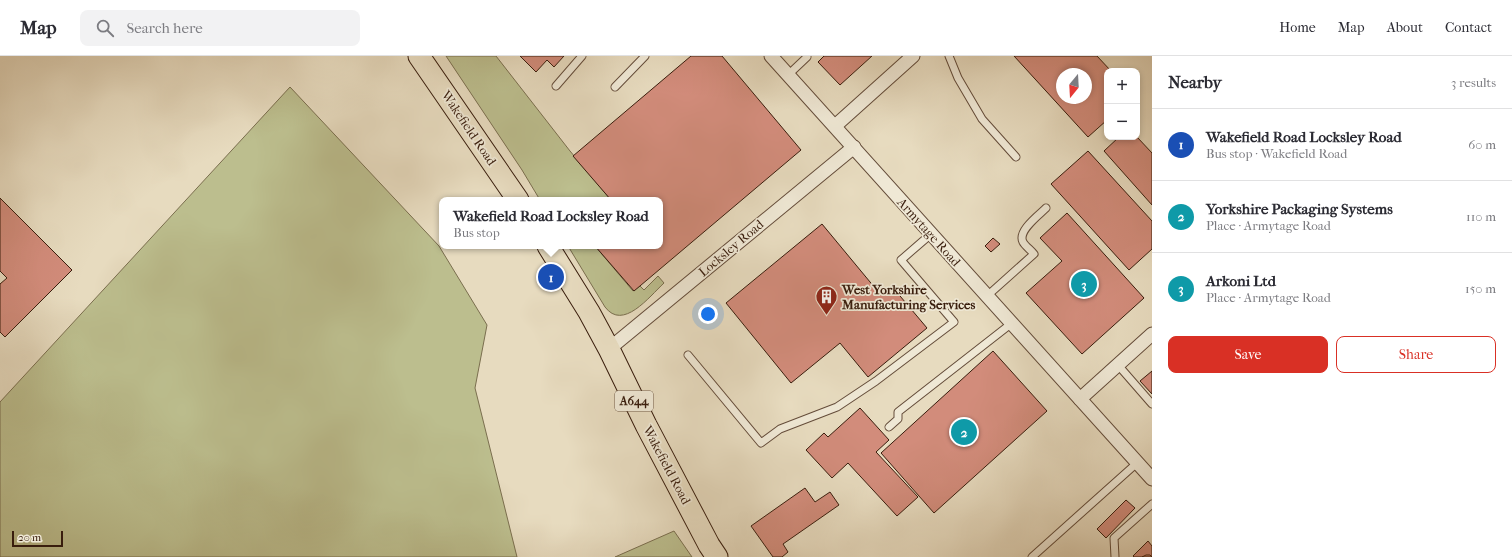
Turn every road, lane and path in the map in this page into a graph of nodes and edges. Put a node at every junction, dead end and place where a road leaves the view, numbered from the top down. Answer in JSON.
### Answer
{"nodes":[{"id":1,"x":420,"y":56,"type":"edge"},
{"id":2,"x":582,"y":56,"type":"edge"},
{"id":3,"x":645,"y":56,"type":"edge"},
{"id":4,"x":771,"y":56,"type":"edge"},
{"id":5,"x":913,"y":56,"type":"edge"},
{"id":6,"x":949,"y":56,"type":"edge"},
{"id":7,"x":807,"y":57,"type":"dead end"},
{"id":8,"x":788,"y":75,"type":"junction"},
{"id":9,"x":556,"y":86,"type":"dead end"},
{"id":10,"x":615,"y":88,"type":"dead end"},
{"id":11,"x":835,"y":126,"type":"junction"},
{"id":12,"x":854,"y":147,"type":"junction"},
{"id":13,"x":1016,"y":157,"type":"dead end"},
{"id":14,"x":516,"y":197,"type":"edge"},
{"id":15,"x":1046,"y":208,"type":"dead end"},
{"id":16,"x":931,"y":234,"type":"junction"},
{"id":17,"x":550,"y":249,"type":"edge"},
{"id":18,"x":987,"y":296,"type":"junction"},
{"id":19,"x":1012,"y":323,"type":"junction"},
{"id":20,"x":1152,"y":334,"type":"edge"},
{"id":21,"x":609,"y":349,"type":"junction"},
{"id":22,"x":688,"y":355,"type":"dead end"},
{"id":23,"x":1118,"y":365,"type":"junction"},
{"id":24,"x":1080,"y":399,"type":"junction"},
{"id":25,"x":1152,"y":404,"type":"edge"},
{"id":26,"x":889,"y":427,"type":"dead end"},
{"id":27,"x":1137,"y":462,"type":"junction"},
{"id":28,"x":1152,"y":479,"type":"edge"},
{"id":29,"x":1152,"y":504,"type":"edge"},
{"id":30,"x":717,"y":557,"type":"edge"},
{"id":31,"x":1032,"y":557,"type":"edge"},
{"id":32,"x":1115,"y":557,"type":"edge"}],
"edges":[{"from":1,"to":14,"type":"main road","name":"Wakefield Road"},
{"from":2,"to":9,"type":"lane"},
{"from":3,"to":10,"type":"lane"},
{"from":4,"to":8,"type":"street","name":"Armytage Road"},
{"from":5,"to":11,"type":"street"},
{"from":6,"to":13,"type":"lane"},
{"from":7,"to":8,"type":"lane"},
{"from":8,"to":11,"type":"street","name":"Armytage Road"},
{"from":11,"to":12,"type":"street","name":"Armytage Road"},
{"from":12,"to":16,"type":"street","name":"Armytage Road"},
{"from":12,"to":21,"type":"street","name":"Locksley Road"},
{"from":15,"to":18,"type":"lane"},
{"from":16,"to":18,"type":"street","name":"Armytage Road"},
{"from":16,"to":22,"type":"lane"},
{"from":17,"to":21,"type":"main road","name":"Wakefield Road","number":"A644"},
{"from":18,"to":19,"type":"street","name":"Armytage Road"},
{"from":19,"to":24,"type":"street","name":"Armytage Road"},
{"from":19,"to":26,"type":"lane"},
{"from":20,"to":23,"type":"street"},
{"from":21,"to":30,"type":"main road","name":"Wakefield Road","number":"A644"},
{"from":23,"to":24,"type":"street"},
{"from":23,"to":25,"type":"lane"},
{"from":24,"to":27,"type":"street","name":"Armytage Road"},
{"from":27,"to":28,"type":"street","name":"Armytage Road"},
{"from":27,"to":31,"type":"lane"},
{"from":29,"to":32,"type":"lane"}]}
